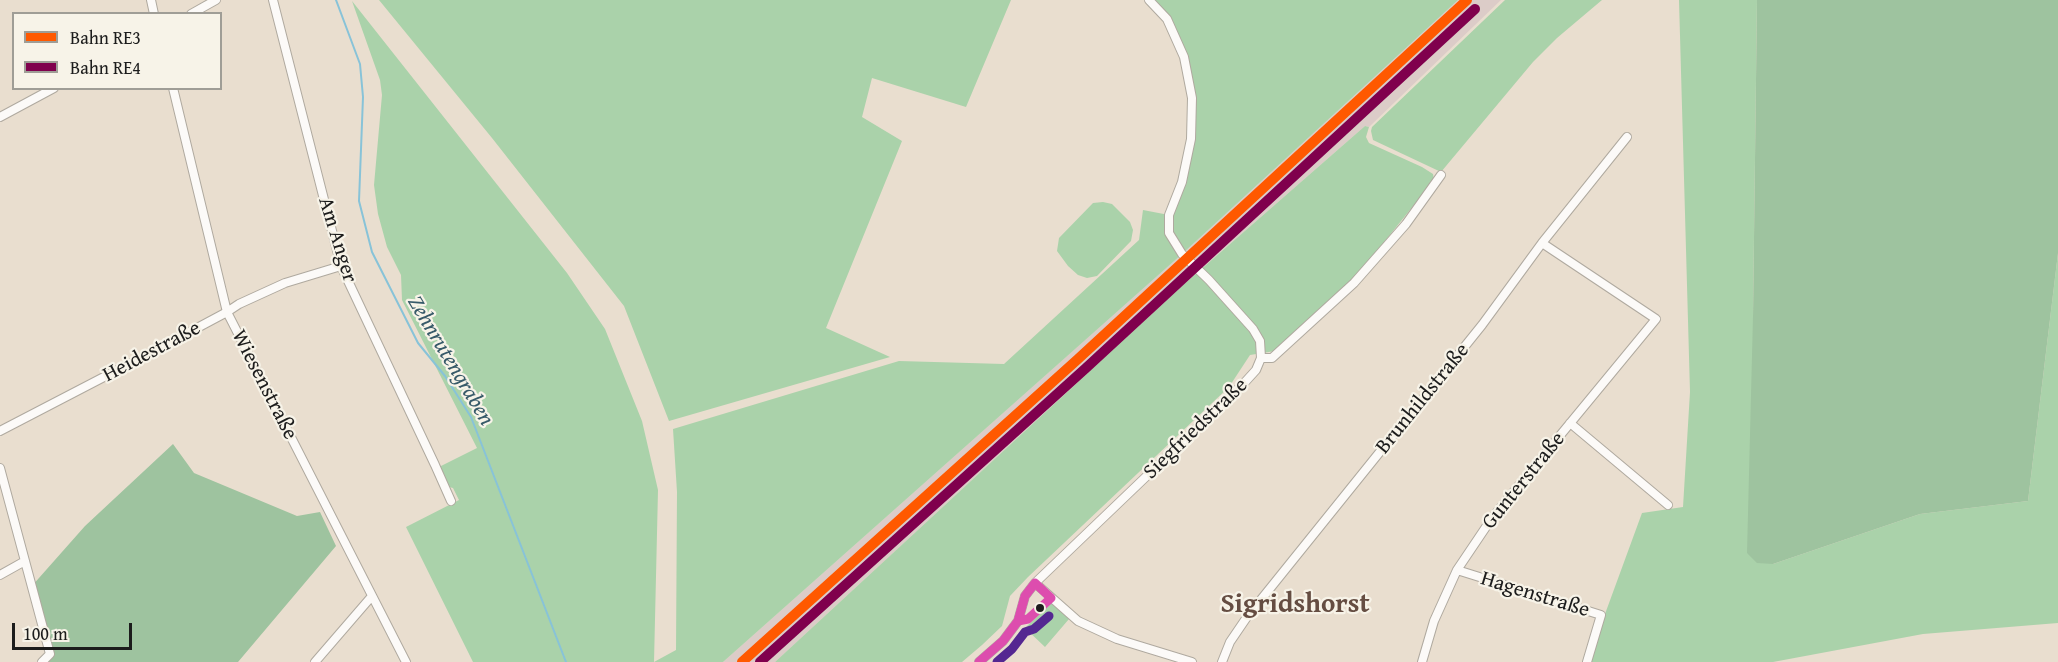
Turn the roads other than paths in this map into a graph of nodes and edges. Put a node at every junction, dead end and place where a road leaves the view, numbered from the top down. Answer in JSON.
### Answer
{"nodes":[{"id":1,"x":216,"y":0,"type":"edge"},
{"id":2,"x":273,"y":0,"type":"edge"},
{"id":3,"x":1149,"y":0,"type":"edge"},
{"id":4,"x":194,"y":12,"type":"edge"},
{"id":5,"x":50,"y":90,"type":"edge"},
{"id":6,"x":173,"y":90,"type":"edge"},
{"id":7,"x":0,"y":117,"type":"edge"},
{"id":8,"x":1627,"y":137,"type":"dead end"},
{"id":9,"x":1441,"y":175,"type":"dead end"},
{"id":10,"x":1542,"y":243,"type":"junction"},
{"id":11,"x":341,"y":266,"type":"junction"},
{"id":12,"x":227,"y":312,"type":"junction"},
{"id":13,"x":1261,"y":358,"type":"junction"},
{"id":14,"x":1570,"y":423,"type":"junction"},
{"id":15,"x":0,"y":431,"type":"edge"},
{"id":16,"x":0,"y":468,"type":"edge"},
{"id":17,"x":450,"y":501,"type":"dead end"},
{"id":18,"x":1668,"y":505,"type":"dead end"},
{"id":19,"x":25,"y":561,"type":"junction"},
{"id":20,"x":1457,"y":570,"type":"junction"},
{"id":21,"x":0,"y":575,"type":"edge"},
{"id":22,"x":1035,"y":583,"type":"junction"},
{"id":23,"x":372,"y":596,"type":"junction"},
{"id":24,"x":42,"y":662,"type":"edge"},
{"id":25,"x":315,"y":662,"type":"edge"},
{"id":26,"x":406,"y":662,"type":"edge"},
{"id":27,"x":979,"y":662,"type":"edge"},
{"id":28,"x":1192,"y":662,"type":"edge"},
{"id":29,"x":1222,"y":662,"type":"edge"},
{"id":30,"x":1422,"y":662,"type":"edge"},
{"id":31,"x":1587,"y":662,"type":"edge"}],
"edges":[{"from":1,"to":4,"type":"street"},
{"from":2,"to":11,"type":"street","name":"Am Anger"},
{"from":3,"to":13,"type":"street"},
{"from":5,"to":7,"type":"street"},
{"from":6,"to":12,"type":"street","name":"Wiesenstraße"},
{"from":8,"to":10,"type":"street","name":"Brunhildstraße"},
{"from":9,"to":13,"type":"street","name":"Siegfriedstraße"},
{"from":10,"to":14,"type":"street","name":"Gunterstraße"},
{"from":10,"to":29,"type":"street","name":"Brunhildstraße"},
{"from":11,"to":12,"type":"street","name":"Heidestraße"},
{"from":11,"to":17,"type":"street","name":"Am Anger"},
{"from":12,"to":15,"type":"street","name":"Heidestraße"},
{"from":12,"to":23,"type":"street","name":"Wiesenstraße"},
{"from":13,"to":22,"type":"street","name":"Siegfriedstraße"},
{"from":14,"to":18,"type":"street"},
{"from":14,"to":20,"type":"street","name":"Gunterstraße"},
{"from":16,"to":19,"type":"street"},
{"from":19,"to":21,"type":"street"},
{"from":19,"to":24,"type":"street"},
{"from":20,"to":30,"type":"street","name":"Gunterstraße"},
{"from":20,"to":31,"type":"street","name":"Hagenstraße"},
{"from":22,"to":27,"type":"street","name":"Siegfriedstraße"},
{"from":22,"to":28,"type":"street"},
{"from":23,"to":25,"type":"street"},
{"from":23,"to":26,"type":"street","name":"Wiesenstraße"}]}
